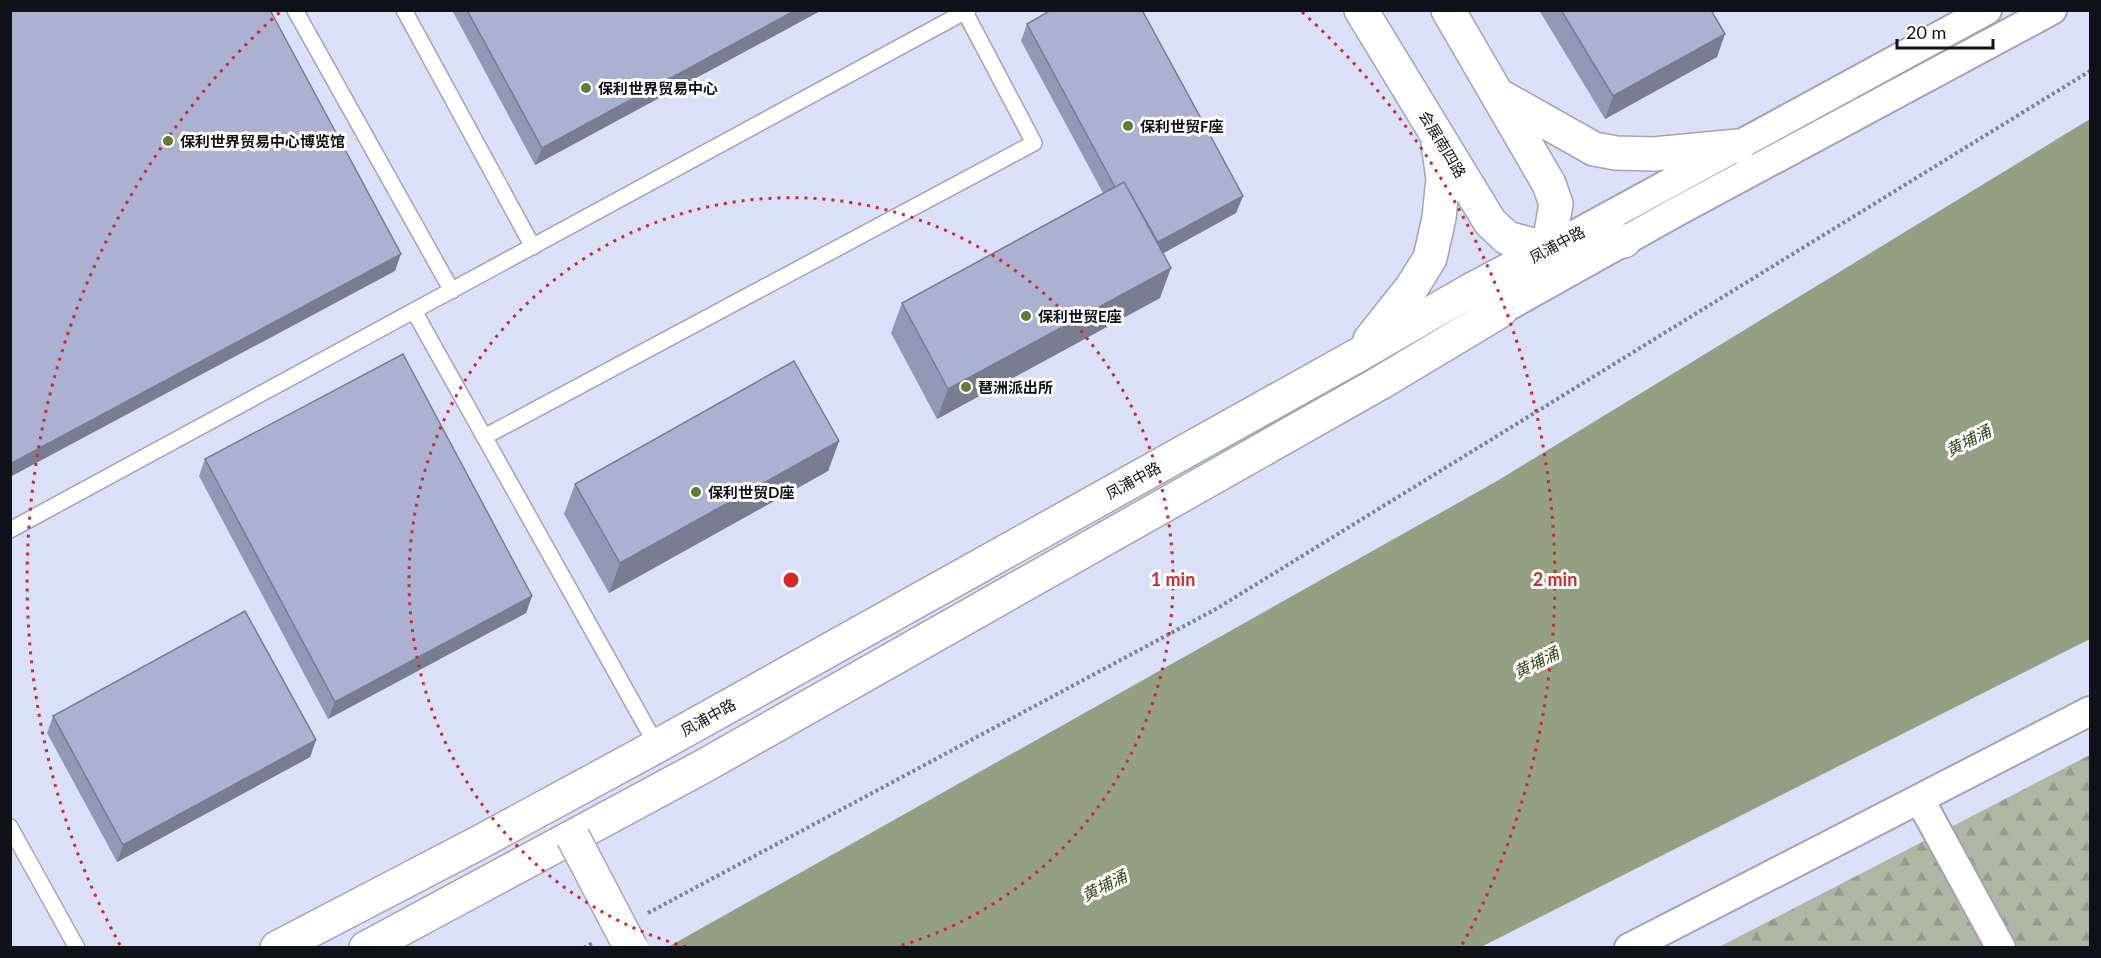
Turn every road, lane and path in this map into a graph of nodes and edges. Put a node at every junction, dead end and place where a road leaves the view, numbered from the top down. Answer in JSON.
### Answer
{"nodes":[{"id":1,"x":295,"y":10,"type":"edge"},
{"id":2,"x":404,"y":10,"type":"edge"},
{"id":3,"x":1361,"y":10,"type":"edge"},
{"id":4,"x":1448,"y":10,"type":"edge"},
{"id":5,"x":1987,"y":10,"type":"edge"},
{"id":6,"x":2052,"y":10,"type":"edge"},
{"id":7,"x":966,"y":11,"type":"edge"},
{"id":8,"x":2091,"y":71,"type":"edge"},
{"id":9,"x":1498,"y":94,"type":"junction"},
{"id":10,"x":1436,"y":132,"type":"junction"},
{"id":11,"x":1738,"y":146,"type":"junction"},
{"id":12,"x":1624,"y":241,"type":"junction"},
{"id":13,"x":533,"y":248,"type":"junction"},
{"id":14,"x":1548,"y":249,"type":"junction"},
{"id":15,"x":452,"y":291,"type":"junction"},
{"id":16,"x":414,"y":311,"type":"junction"},
{"id":17,"x":1500,"y":311,"type":"junction"},
{"id":18,"x":1358,"y":355,"type":"junction"},
{"id":19,"x":484,"y":437,"type":"junction"},
{"id":20,"x":10,"y":530,"type":"edge"},
{"id":21,"x":2091,"y":711,"type":"edge"},
{"id":22,"x":657,"y":746,"type":"junction"},
{"id":23,"x":1920,"y":800,"type":"junction"},
{"id":24,"x":10,"y":826,"type":"edge"},
{"id":25,"x":573,"y":837,"type":"junction"},
{"id":26,"x":647,"y":914,"type":"dead end"},
{"id":27,"x":594,"y":942,"type":"dead end"},
{"id":28,"x":77,"y":948,"type":"edge"},
{"id":29,"x":277,"y":948,"type":"edge"},
{"id":30,"x":366,"y":948,"type":"edge"},
{"id":31,"x":584,"y":948,"type":"edge"},
{"id":32,"x":631,"y":948,"type":"edge"},
{"id":33,"x":1629,"y":948,"type":"edge"},
{"id":34,"x":2001,"y":948,"type":"edge"}],
"edges":[{"from":1,"to":15,"type":"lane"},
{"from":2,"to":13,"type":"lane"},
{"from":3,"to":10,"type":"street","name":"会展南四路"},
{"from":4,"to":9,"type":"street"},
{"from":5,"to":11,"type":"street","name":"凤浦中路"},
{"from":6,"to":12,"type":"street","name":"凤浦中路"},
{"from":7,"to":13,"type":"lane"},
{"from":7,"to":19,"type":"lane"},
{"from":8,"to":26,"type":"path"},
{"from":9,"to":11,"type":"street"},
{"from":9,"to":14,"type":"street"},
{"from":10,"to":14,"type":"street","name":"会展南四路"},
{"from":10,"to":18,"type":"street"},
{"from":11,"to":14,"type":"street","name":"凤浦中路"},
{"from":12,"to":14,"type":"street","name":"会展南四路"},
{"from":12,"to":17,"type":"street","name":"凤浦中路"},
{"from":13,"to":15,"type":"lane"},
{"from":14,"to":17,"type":"street"},
{"from":14,"to":18,"type":"street","name":"凤浦中路"},
{"from":15,"to":16,"type":"lane"},
{"from":16,"to":19,"type":"lane"},
{"from":16,"to":20,"type":"lane"},
{"from":17,"to":25,"type":"street","name":"凤浦中路"},
{"from":18,"to":22,"type":"street","name":"凤浦中路"},
{"from":19,"to":22,"type":"lane"},
{"from":21,"to":23,"type":"street"},
{"from":22,"to":29,"type":"street","name":"凤浦中路"},
{"from":23,"to":33,"type":"street"},
{"from":23,"to":34,"type":"street"},
{"from":24,"to":28,"type":"lane"},
{"from":25,"to":30,"type":"street","name":"凤浦中路"},
{"from":25,"to":32,"type":"street","bridge":true},
{"from":27,"to":31,"type":"path"}]}
